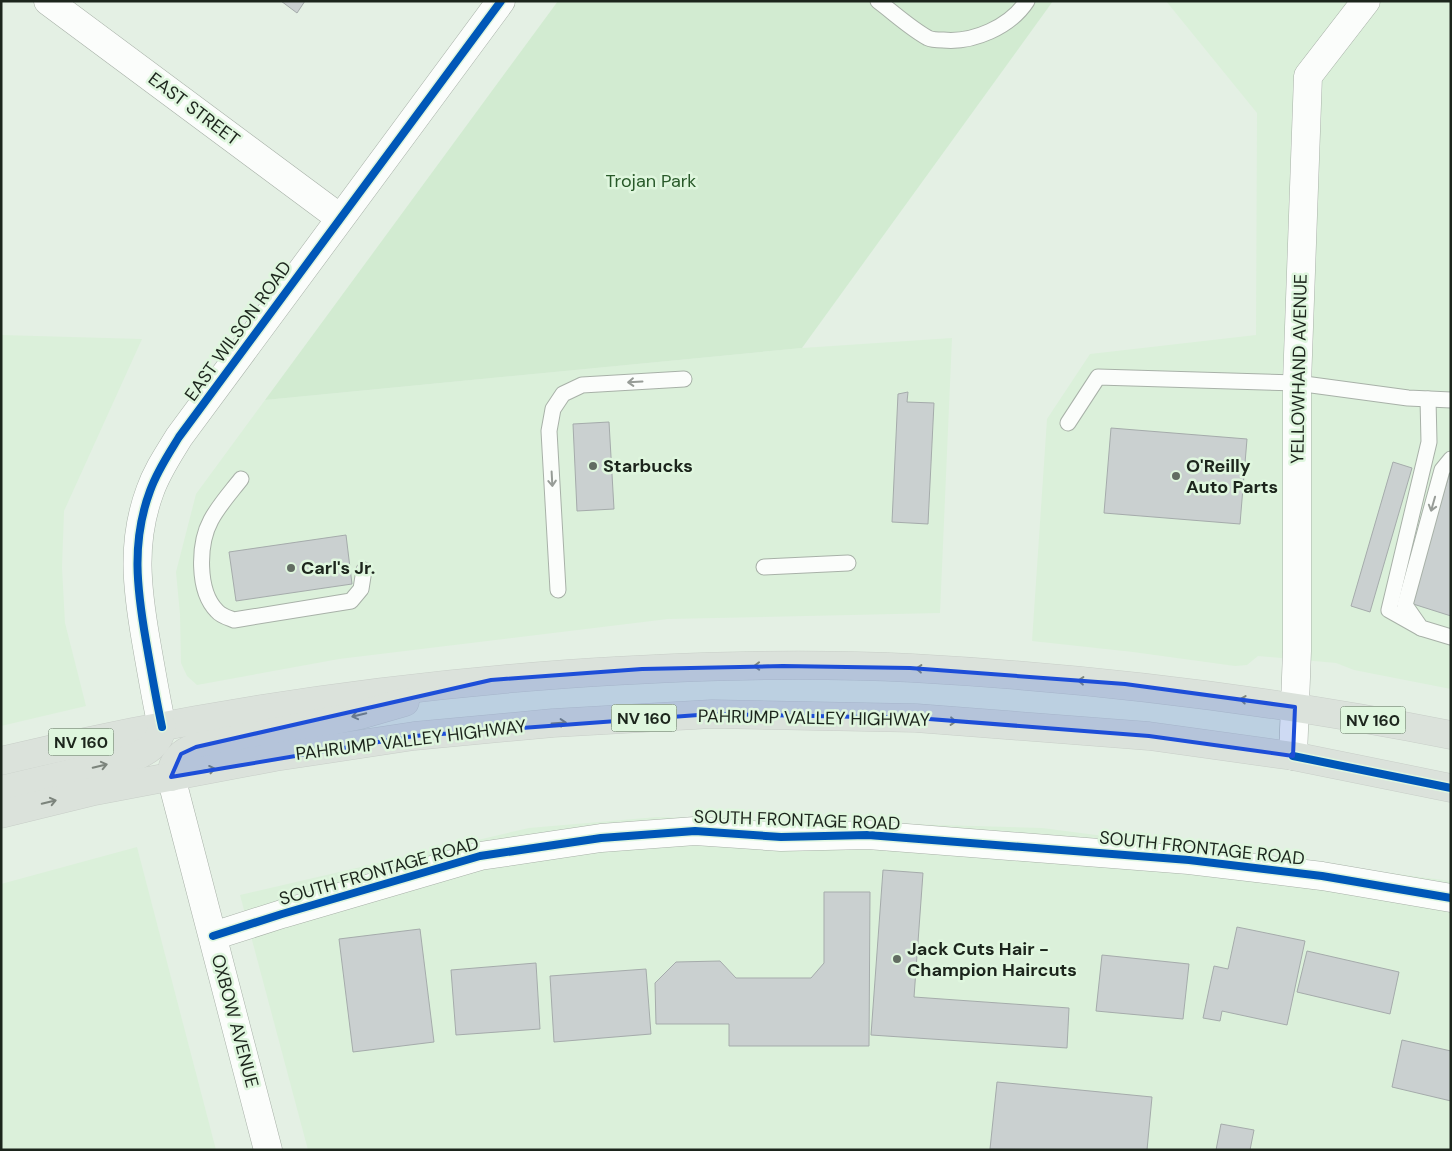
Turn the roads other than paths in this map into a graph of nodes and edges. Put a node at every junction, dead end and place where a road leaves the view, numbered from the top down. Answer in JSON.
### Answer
{"nodes":[{"id":1,"x":48,"y":1,"type":"edge"},
{"id":2,"x":501,"y":1,"type":"edge"},
{"id":3,"x":878,"y":1,"type":"edge"},
{"id":4,"x":1027,"y":1,"type":"edge"},
{"id":5,"x":1366,"y":1,"type":"edge"},
{"id":6,"x":340,"y":218,"type":"junction"},
{"id":7,"x":684,"y":379,"type":"dead end"},
{"id":8,"x":1298,"y":382,"type":"junction"},
{"id":9,"x":1428,"y":399,"type":"junction"},
{"id":10,"x":1451,"y":400,"type":"edge"},
{"id":11,"x":1068,"y":422,"type":"dead end"},
{"id":12,"x":1451,"y":459,"type":"edge"},
{"id":13,"x":241,"y":479,"type":"dead end"},
{"id":14,"x":848,"y":563,"type":"dead end"},
{"id":15,"x":764,"y":567,"type":"dead end"},
{"id":16,"x":364,"y":570,"type":"dead end"},
{"id":17,"x":558,"y":590,"type":"dead end"},
{"id":18,"x":1421,"y":628,"type":"junction"},
{"id":19,"x":1451,"y":638,"type":"edge"},
{"id":20,"x":491,"y":680,"type":"junction"},
{"id":21,"x":1295,"y":707,"type":"junction"},
{"id":22,"x":162,"y":727,"type":"junction"},
{"id":23,"x":1451,"y":735,"type":"edge"},
{"id":24,"x":1292,"y":756,"type":"junction"},
{"id":25,"x":1,"y":761,"type":"edge"},
{"id":26,"x":171,"y":776,"type":"junction"},
{"id":27,"x":1451,"y":788,"type":"edge"},
{"id":28,"x":1,"y":790,"type":"edge"},
{"id":29,"x":1,"y":814,"type":"edge"},
{"id":30,"x":1451,"y":898,"type":"edge"},
{"id":31,"x":213,"y":936,"type":"junction"},
{"id":32,"x":268,"y":1150,"type":"edge"}],
"edges":[{"from":1,"to":6,"type":"street","name":"EAST STREET"},
{"from":2,"to":6,"type":"street","name":"EAST WILSON ROAD"},
{"from":3,"to":4,"type":"lane"},
{"from":5,"to":8,"type":"street","name":"YELLOWHAND AVENUE"},
{"from":6,"to":22,"type":"street","name":"EAST WILSON ROAD"},
{"from":7,"to":17,"type":"lane","one_way":true},
{"from":8,"to":9,"type":"lane"},
{"from":8,"to":11,"type":"lane"},
{"from":8,"to":21,"type":"street","name":"YELLOWHAND AVENUE"},
{"from":9,"to":10,"type":"lane"},
{"from":9,"to":18,"type":"lane"},
{"from":12,"to":18,"type":"lane","one_way":true},
{"from":13,"to":16,"type":"lane"},
{"from":14,"to":15,"type":"lane"},
{"from":18,"to":19,"type":"lane"},
{"from":21,"to":20,"type":"highway","number":"NV 160","one_way":true},
{"from":20,"to":22,"type":"highway","number":"NV 160"},
{"from":20,"to":26,"type":"highway","one_way":true},
{"from":21,"to":23,"type":"highway","number":"NV 160"},
{"from":21,"to":24,"type":"street","name":"YELLOWHAND AVENUE"},
{"from":22,"to":25,"type":"highway","number":"NV 160"},
{"from":28,"to":22,"type":"highway","one_way":true},
{"from":26,"to":24,"type":"highway","name":"PAHRUMP VALLEY HIGHWAY","number":"NV 160","one_way":true},
{"from":24,"to":27,"type":"highway","name":"PAHRUMP VALLEY HIGHWAY","number":"NV 160"},
{"from":29,"to":26,"type":"highway","name":"PAHRUMP VALLEY HIGHWAY","number":"NV 160","one_way":true},
{"from":26,"to":31,"type":"street","name":"OXBOW AVENUE"},
{"from":30,"to":31,"type":"street","name":"SOUTH FRONTAGE ROAD"},
{"from":31,"to":32,"type":"street","name":"OXBOW AVENUE"}]}
